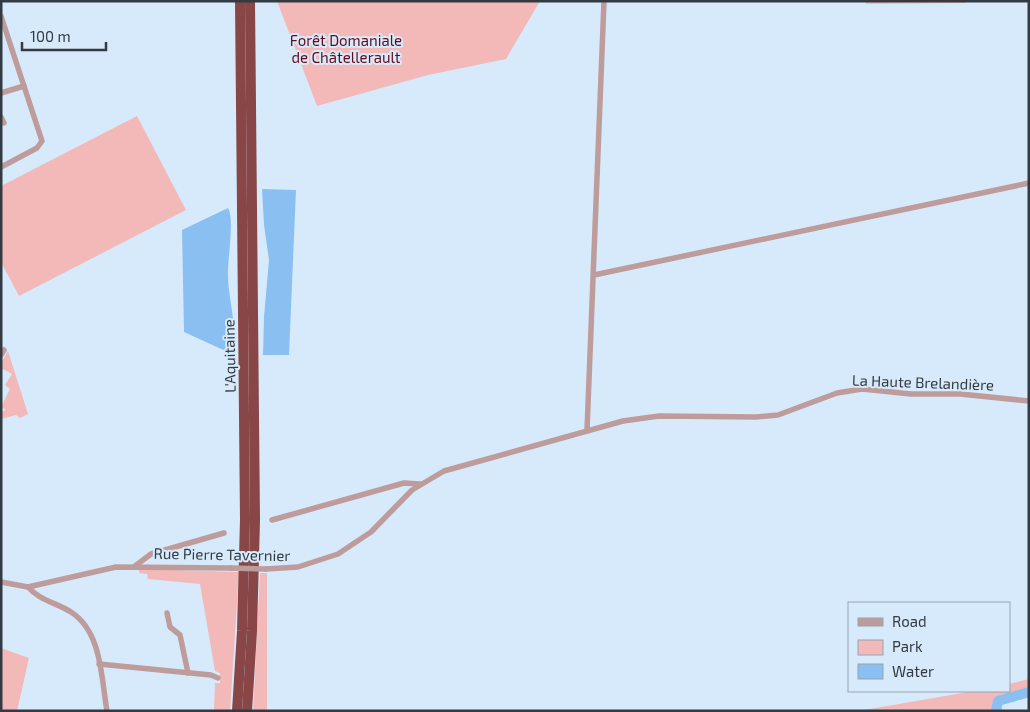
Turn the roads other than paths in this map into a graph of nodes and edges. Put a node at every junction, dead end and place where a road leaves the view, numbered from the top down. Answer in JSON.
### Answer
{"nodes":[{"id":1,"x":240,"y":1,"type":"edge"},
{"id":2,"x":250,"y":1,"type":"edge"},
{"id":3,"x":604,"y":1,"type":"edge"},
{"id":4,"x":1,"y":16,"type":"edge"},
{"id":5,"x":24,"y":86,"type":"junction"},
{"id":6,"x":1,"y":93,"type":"edge"},
{"id":7,"x":1,"y":167,"type":"edge"},
{"id":8,"x":1029,"y":183,"type":"edge"},
{"id":9,"x":594,"y":275,"type":"junction"},
{"id":10,"x":1029,"y":401,"type":"edge"},
{"id":11,"x":587,"y":430,"type":"junction"},
{"id":12,"x":420,"y":484,"type":"junction"},
{"id":13,"x":272,"y":520,"type":"dead end"},
{"id":14,"x":224,"y":533,"type":"dead end"},
{"id":15,"x":134,"y":566,"type":"junction"},
{"id":16,"x":1,"y":582,"type":"edge"},
{"id":17,"x":28,"y":587,"type":"junction"},
{"id":18,"x":167,"y":614,"type":"dead end"},
{"id":19,"x":99,"y":664,"type":"junction"},
{"id":20,"x":188,"y":673,"type":"junction"},
{"id":21,"x":218,"y":678,"type":"dead end"},
{"id":22,"x":107,"y":711,"type":"edge"},
{"id":23,"x":237,"y":711,"type":"edge"},
{"id":24,"x":247,"y":711,"type":"edge"}],
"edges":[{"from":1,"to":23,"type":"highway","name":"L'Aquitaine"},
{"from":2,"to":24,"type":"highway","name":"L'Aquitaine"},
{"from":3,"to":9,"type":"street"},
{"from":4,"to":5,"type":"street"},
{"from":5,"to":6,"type":"street"},
{"from":5,"to":7,"type":"street"},
{"from":8,"to":9,"type":"street"},
{"from":9,"to":11,"type":"street"},
{"from":10,"to":11,"type":"street","name":"La Haute Brelandière"},
{"from":11,"to":12,"type":"street","name":"Rue Pierre Tavernier"},
{"from":12,"to":13,"type":"street"},
{"from":12,"to":15,"type":"street","name":"Rue Pierre Tavernier","bridge":true},
{"from":14,"to":15,"type":"street"},
{"from":15,"to":17,"type":"street","name":"Rue Pierre Tavernier"},
{"from":16,"to":17,"type":"street","name":"Rue Pierre Tavernier"},
{"from":17,"to":19,"type":"street"},
{"from":18,"to":20,"type":"street"},
{"from":19,"to":20,"type":"street"},
{"from":19,"to":22,"type":"street"},
{"from":20,"to":21,"type":"street"}]}
